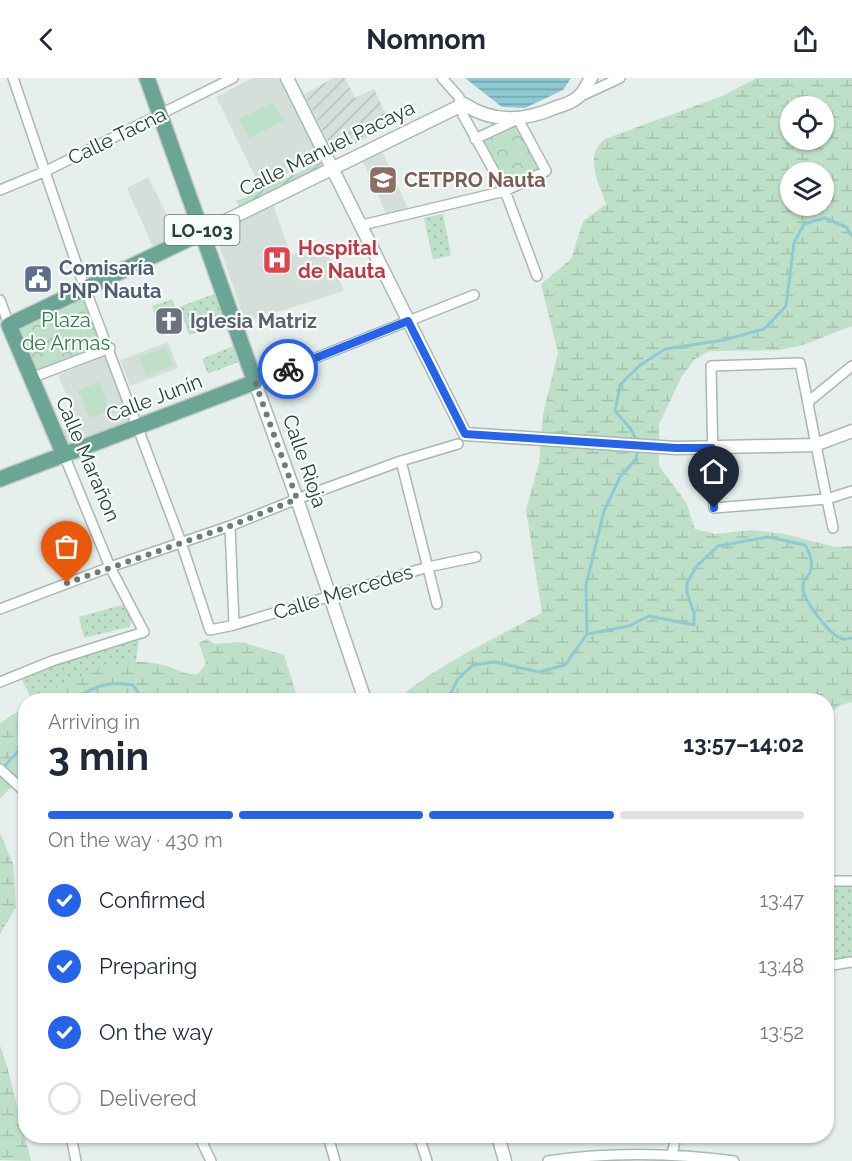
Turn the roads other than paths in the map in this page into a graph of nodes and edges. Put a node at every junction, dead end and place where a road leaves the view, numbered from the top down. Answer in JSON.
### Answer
{"nodes":[{"id":1,"x":13,"y":78,"type":"edge"},
{"id":2,"x":147,"y":78,"type":"edge"},
{"id":3,"x":233,"y":78,"type":"edge"},
{"id":4,"x":287,"y":78,"type":"edge"},
{"id":5,"x":442,"y":78,"type":"edge"},
{"id":6,"x":591,"y":78,"type":"edge"},
{"id":7,"x":620,"y":78,"type":"edge"},
{"id":8,"x":579,"y":97,"type":"junction"},
{"id":9,"x":462,"y":105,"type":"junction"},
{"id":10,"x":159,"y":115,"type":"junction"},
{"id":11,"x":518,"y":119,"type":"junction"},
{"id":12,"x":476,"y":139,"type":"junction"},
{"id":13,"x":332,"y":169,"type":"junction"},
{"id":14,"x":46,"y":171,"type":"junction"},
{"id":15,"x":0,"y":190,"type":"edge"},
{"id":16,"x":505,"y":191,"type":"junction"},
{"id":17,"x":362,"y":225,"type":"junction"},
{"id":18,"x":203,"y":232,"type":"junction"},
{"id":19,"x":537,"y":276,"type":"dead end"},
{"id":20,"x":86,"y":288,"type":"junction"},
{"id":21,"x":474,"y":295,"type":"dead end"},
{"id":22,"x":0,"y":300,"type":"edge"},
{"id":23,"x":408,"y":321,"type":"junction"},
{"id":24,"x":5,"y":327,"type":"edge"},
{"id":25,"x":110,"y":348,"type":"junction"},
{"id":26,"x":852,"y":366,"type":"edge"},
{"id":27,"x":32,"y":378,"type":"junction"},
{"id":28,"x":255,"y":382,"type":"junction"},
{"id":29,"x":807,"y":402,"type":"junction"},
{"id":30,"x":138,"y":426,"type":"junction"},
{"id":31,"x":852,"y":431,"type":"edge"},
{"id":32,"x":458,"y":444,"type":"dead end"},
{"id":33,"x":815,"y":445,"type":"junction"},
{"id":34,"x":712,"y":448,"type":"junction"},
{"id":35,"x":64,"y":455,"type":"junction"},
{"id":36,"x":401,"y":461,"type":"junction"},
{"id":37,"x":0,"y":479,"type":"edge"},
{"id":38,"x":852,"y":491,"type":"edge"},
{"id":39,"x":297,"y":499,"type":"junction"},
{"id":40,"x":827,"y":499,"type":"junction"},
{"id":41,"x":230,"y":526,"type":"junction"},
{"id":42,"x":833,"y":528,"type":"dead end"},
{"id":43,"x":181,"y":542,"type":"junction"},
{"id":44,"x":476,"y":556,"type":"dead end"},
{"id":45,"x":110,"y":567,"type":"junction"},
{"id":46,"x":428,"y":567,"type":"junction"},
{"id":47,"x":329,"y":596,"type":"junction"},
{"id":48,"x":437,"y":604,"type":"dead end"},
{"id":49,"x":0,"y":609,"type":"edge"},
{"id":50,"x":234,"y":625,"type":"junction"},
{"id":51,"x":0,"y":682,"type":"edge"},
{"id":52,"x":363,"y":693,"type":"edge"},
{"id":53,"x":0,"y":769,"type":"edge"},
{"id":54,"x":18,"y":786,"type":"edge"},
{"id":55,"x":834,"y":881,"type":"edge"},
{"id":56,"x":852,"y":881,"type":"edge"},
{"id":57,"x":852,"y":963,"type":"edge"},
{"id":58,"x":834,"y":965,"type":"edge"},
{"id":59,"x":72,"y":1143,"type":"edge"},
{"id":60,"x":202,"y":1143,"type":"edge"},
{"id":61,"x":330,"y":1143,"type":"edge"},
{"id":62,"x":421,"y":1143,"type":"edge"},
{"id":63,"x":500,"y":1143,"type":"edge"},
{"id":64,"x":675,"y":1143,"type":"edge"},
{"id":65,"x":672,"y":1155,"type":"junction"},
{"id":66,"x":75,"y":1161,"type":"edge"},
{"id":67,"x":211,"y":1161,"type":"edge"},
{"id":68,"x":335,"y":1161,"type":"edge"},
{"id":69,"x":427,"y":1161,"type":"edge"},
{"id":70,"x":505,"y":1161,"type":"edge"},
{"id":71,"x":548,"y":1161,"type":"edge"},
{"id":72,"x":734,"y":1161,"type":"edge"}],
"edges":[{"from":1,"to":14,"type":"street"},
{"from":2,"to":10,"type":"main road","name":"Calle Rioja","number":"LO-103"},
{"from":3,"to":10,"type":"street","name":"Calle Tacna"},
{"from":4,"to":13,"type":"street"},
{"from":5,"to":9,"type":"street"},
{"from":6,"to":8,"type":"street"},
{"from":7,"to":8,"type":"street"},
{"from":8,"to":11,"type":"street"},
{"from":9,"to":11,"type":"street"},
{"from":9,"to":12,"type":"street"},
{"from":9,"to":13,"type":"street","name":"Calle Manuel Pacaya"},
{"from":10,"to":14,"type":"street","name":"Calle Tacna"},
{"from":10,"to":18,"type":"main road","name":"Calle Rioja","number":"LO-103"},
{"from":11,"to":12,"type":"street"},
{"from":11,"to":16,"type":"street"},
{"from":12,"to":16,"type":"street"},
{"from":13,"to":17,"type":"street"},
{"from":13,"to":18,"type":"street","name":"Calle Manuel Pacaya"},
{"from":14,"to":15,"type":"street","name":"Calle Tacna"},
{"from":14,"to":20,"type":"street"},
{"from":16,"to":17,"type":"street"},
{"from":16,"to":19,"type":"street"},
{"from":17,"to":23,"type":"street"},
{"from":18,"to":20,"type":"main road","name":"Calle Manuel Pacaya"},
{"from":18,"to":28,"type":"main road","name":"Calle Rioja","number":"LO-103"},
{"from":20,"to":24,"type":"main road","name":"Calle Manuel Pacaya"},
{"from":20,"to":25,"type":"street"},
{"from":21,"to":23,"type":"street"},
{"from":22,"to":24,"type":"street","name":"Calle Marañon"},
{"from":23,"to":28,"type":"street"},
{"from":23,"to":34,"type":"street"},
{"from":24,"to":27,"type":"main road","name":"Calle Marañon"},
{"from":25,"to":27,"type":"street"},
{"from":25,"to":30,"type":"street"},
{"from":26,"to":29,"type":"street"},
{"from":27,"to":35,"type":"main road","name":"Calle Marañon"},
{"from":28,"to":30,"type":"main road","name":"Calle Junín"},
{"from":28,"to":39,"type":"street","name":"Calle Rioja"},
{"from":29,"to":33,"type":"street"},
{"from":29,"to":34,"type":"street"},
{"from":30,"to":35,"type":"main road","name":"Calle Junín"},
{"from":30,"to":43,"type":"street"},
{"from":31,"to":33,"type":"street"},
{"from":32,"to":36,"type":"street"},
{"from":33,"to":34,"type":"street"},
{"from":33,"to":40,"type":"street"},
{"from":34,"to":40,"type":"street"},
{"from":35,"to":37,"type":"main road","name":"Calle Junín"},
{"from":35,"to":45,"type":"street","name":"Calle Marañon"},
{"from":36,"to":39,"type":"street"},
{"from":36,"to":46,"type":"street"},
{"from":38,"to":40,"type":"street"},
{"from":39,"to":41,"type":"street"},
{"from":39,"to":47,"type":"street","name":"Calle Rioja"},
{"from":40,"to":42,"type":"street"},
{"from":41,"to":43,"type":"street"},
{"from":41,"to":50,"type":"street"},
{"from":43,"to":45,"type":"street"},
{"from":43,"to":50,"type":"street","name":"Calle Mercedes"},
{"from":44,"to":46,"type":"street","name":"Calle Mercedes"},
{"from":45,"to":49,"type":"street"},
{"from":45,"to":51,"type":"street","name":"Calle Marañon"},
{"from":46,"to":47,"type":"street","name":"Calle Mercedes"},
{"from":46,"to":48,"type":"street"},
{"from":47,"to":50,"type":"street","name":"Calle Mercedes"},
{"from":47,"to":52,"type":"street","name":"Calle Rioja"},
{"from":53,"to":54,"type":"street"},
{"from":55,"to":56,"type":"street"},
{"from":57,"to":58,"type":"street"},
{"from":59,"to":66,"type":"street"},
{"from":60,"to":67,"type":"street"},
{"from":61,"to":68,"type":"street"},
{"from":62,"to":69,"type":"street"},
{"from":63,"to":70,"type":"street"},
{"from":64,"to":65,"type":"street"},
{"from":65,"to":71,"type":"street"},
{"from":65,"to":72,"type":"street"}]}
